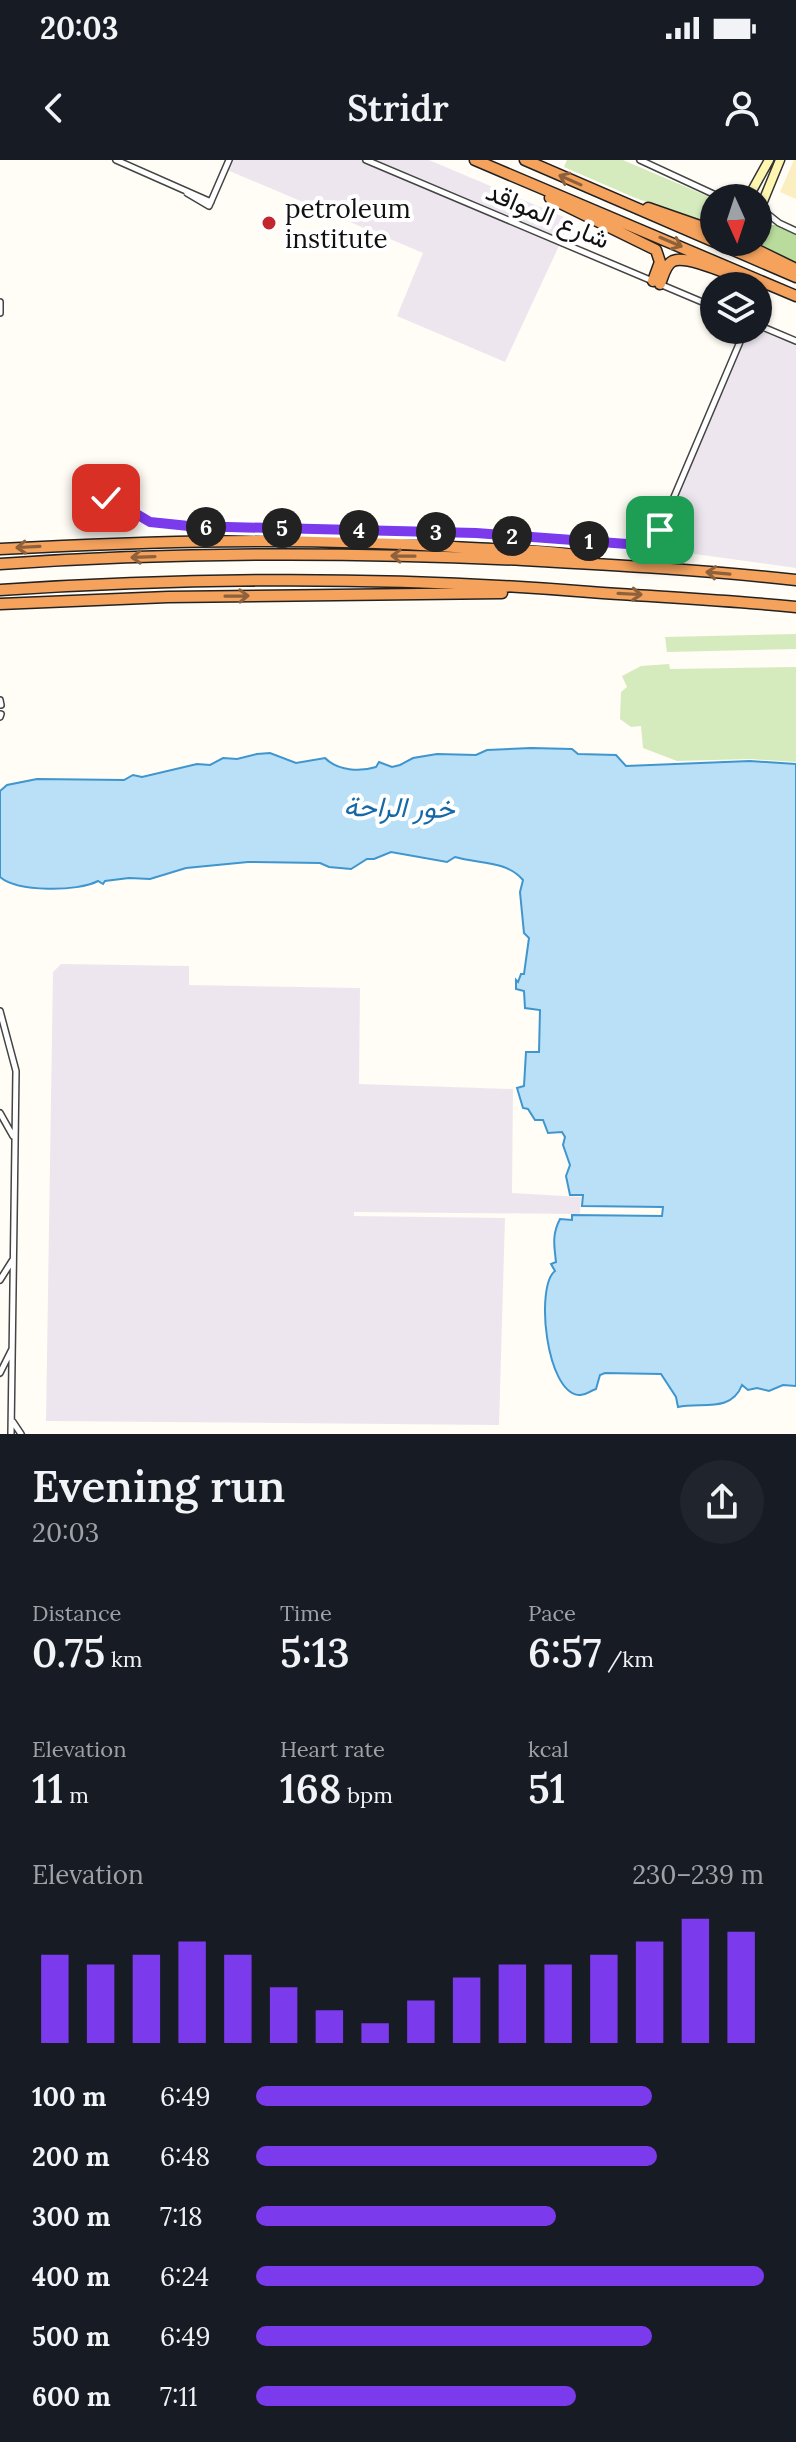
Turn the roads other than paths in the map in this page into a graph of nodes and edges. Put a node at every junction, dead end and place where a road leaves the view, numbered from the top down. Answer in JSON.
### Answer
{"nodes":[{"id":1,"x":116,"y":160,"type":"edge"},
{"id":2,"x":229,"y":160,"type":"edge"},
{"id":3,"x":366,"y":160,"type":"edge"},
{"id":4,"x":475,"y":160,"type":"edge"},
{"id":5,"x":525,"y":160,"type":"edge"},
{"id":6,"x":640,"y":160,"type":"edge"},
{"id":7,"x":769,"y":160,"type":"edge"},
{"id":8,"x":780,"y":160,"type":"edge"},
{"id":9,"x":496,"y":168,"type":"junction"},
{"id":10,"x":756,"y":184,"type":"edge"},
{"id":11,"x":770,"y":184,"type":"edge"},
{"id":12,"x":700,"y":188,"type":"edge"},
{"id":13,"x":609,"y":197,"type":"junction"},
{"id":14,"x":772,"y":216,"type":"edge"},
{"id":15,"x":772,"y":222,"type":"edge"},
{"id":16,"x":779,"y":223,"type":"junction"},
{"id":17,"x":700,"y":226,"type":"edge"},
{"id":18,"x":796,"y":231,"type":"edge"},
{"id":19,"x":769,"y":256,"type":"edge"},
{"id":20,"x":796,"y":269,"type":"edge"},
{"id":21,"x":796,"y":277,"type":"edge"},
{"id":22,"x":656,"y":282,"type":"junction"},
{"id":23,"x":781,"y":289,"type":"junction"},
{"id":24,"x":796,"y":296,"type":"edge"},
{"id":25,"x":700,"y":301,"type":"edge"},
{"id":26,"x":0,"y":302,"type":"edge"},
{"id":27,"x":0,"y":313,"type":"edge"},
{"id":28,"x":772,"y":331,"type":"edge"},
{"id":29,"x":796,"y":341,"type":"edge"},
{"id":30,"x":739,"y":344,"type":"edge"},
{"id":31,"x":128,"y":509,"type":"junction"},
{"id":32,"x":123,"y":517,"type":"junction"},
{"id":33,"x":150,"y":522,"type":"junction"},
{"id":34,"x":0,"y":549,"type":"edge"},
{"id":35,"x":0,"y":564,"type":"edge"},
{"id":36,"x":612,"y":565,"type":"junction"},
{"id":37,"x":796,"y":580,"type":"edge"},
{"id":38,"x":0,"y":590,"type":"edge"},
{"id":39,"x":591,"y":592,"type":"junction"},
{"id":40,"x":0,"y":606,"type":"edge"},
{"id":41,"x":796,"y":607,"type":"edge"},
{"id":42,"x":0,"y":1012,"type":"edge"},
{"id":43,"x":0,"y":1113,"type":"edge"},
{"id":44,"x":15,"y":1141,"type":"junction"},
{"id":45,"x":14,"y":1259,"type":"junction"},
{"id":46,"x":0,"y":1280,"type":"edge"},
{"id":47,"x":13,"y":1348,"type":"junction"},
{"id":48,"x":0,"y":1373,"type":"edge"},
{"id":49,"x":11,"y":1414,"type":"junction"},
{"id":50,"x":11,"y":1434,"type":"edge"},
{"id":51,"x":21,"y":1434,"type":"edge"}],
"edges":[{"from":1,"to":2,"type":"street"},
{"from":3,"to":22,"type":"street","name":"شارع المواقد"},
{"from":4,"to":9,"type":"highway"},
{"from":13,"to":5,"type":"highway","one_way":true},
{"from":6,"to":12,"type":"street"},
{"from":7,"to":10,"type":"main road"},
{"from":8,"to":11,"type":"main road"},
{"from":9,"to":22,"type":"highway"},
{"from":9,"to":23,"type":"highway","one_way":true},
{"from":13,"to":17,"type":"highway"},
{"from":13,"to":21,"type":"highway"},
{"from":14,"to":16,"type":"street"},
{"from":15,"to":16,"type":"street"},
{"from":16,"to":18,"type":"street"},
{"from":19,"to":20,"type":"highway"},
{"from":22,"to":23,"type":"highway"},
{"from":22,"to":25,"type":"street","name":"شارع المواقد"},
{"from":23,"to":24,"type":"highway"},
{"from":26,"to":27,"type":"street"},
{"from":28,"to":29,"type":"street"},
{"from":30,"to":33,"type":"street"},
{"from":31,"to":32,"type":"street"},
{"from":31,"to":32,"type":"street"},
{"from":31,"to":33,"type":"street"},
{"from":32,"to":33,"type":"street"},
{"from":36,"to":34,"type":"highway","one_way":true},
{"from":36,"to":35,"type":"highway","one_way":true},
{"from":37,"to":36,"type":"highway","one_way":true},
{"from":38,"to":39,"type":"highway"},
{"from":40,"to":39,"type":"highway","one_way":true},
{"from":39,"to":41,"type":"highway","one_way":true},
{"from":42,"to":44,"type":"street"},
{"from":43,"to":44,"type":"street"},
{"from":44,"to":45,"type":"street"},
{"from":45,"to":46,"type":"street"},
{"from":45,"to":47,"type":"street"},
{"from":47,"to":48,"type":"street"},
{"from":47,"to":49,"type":"street"},
{"from":49,"to":50,"type":"street"},
{"from":49,"to":51,"type":"street"}]}
